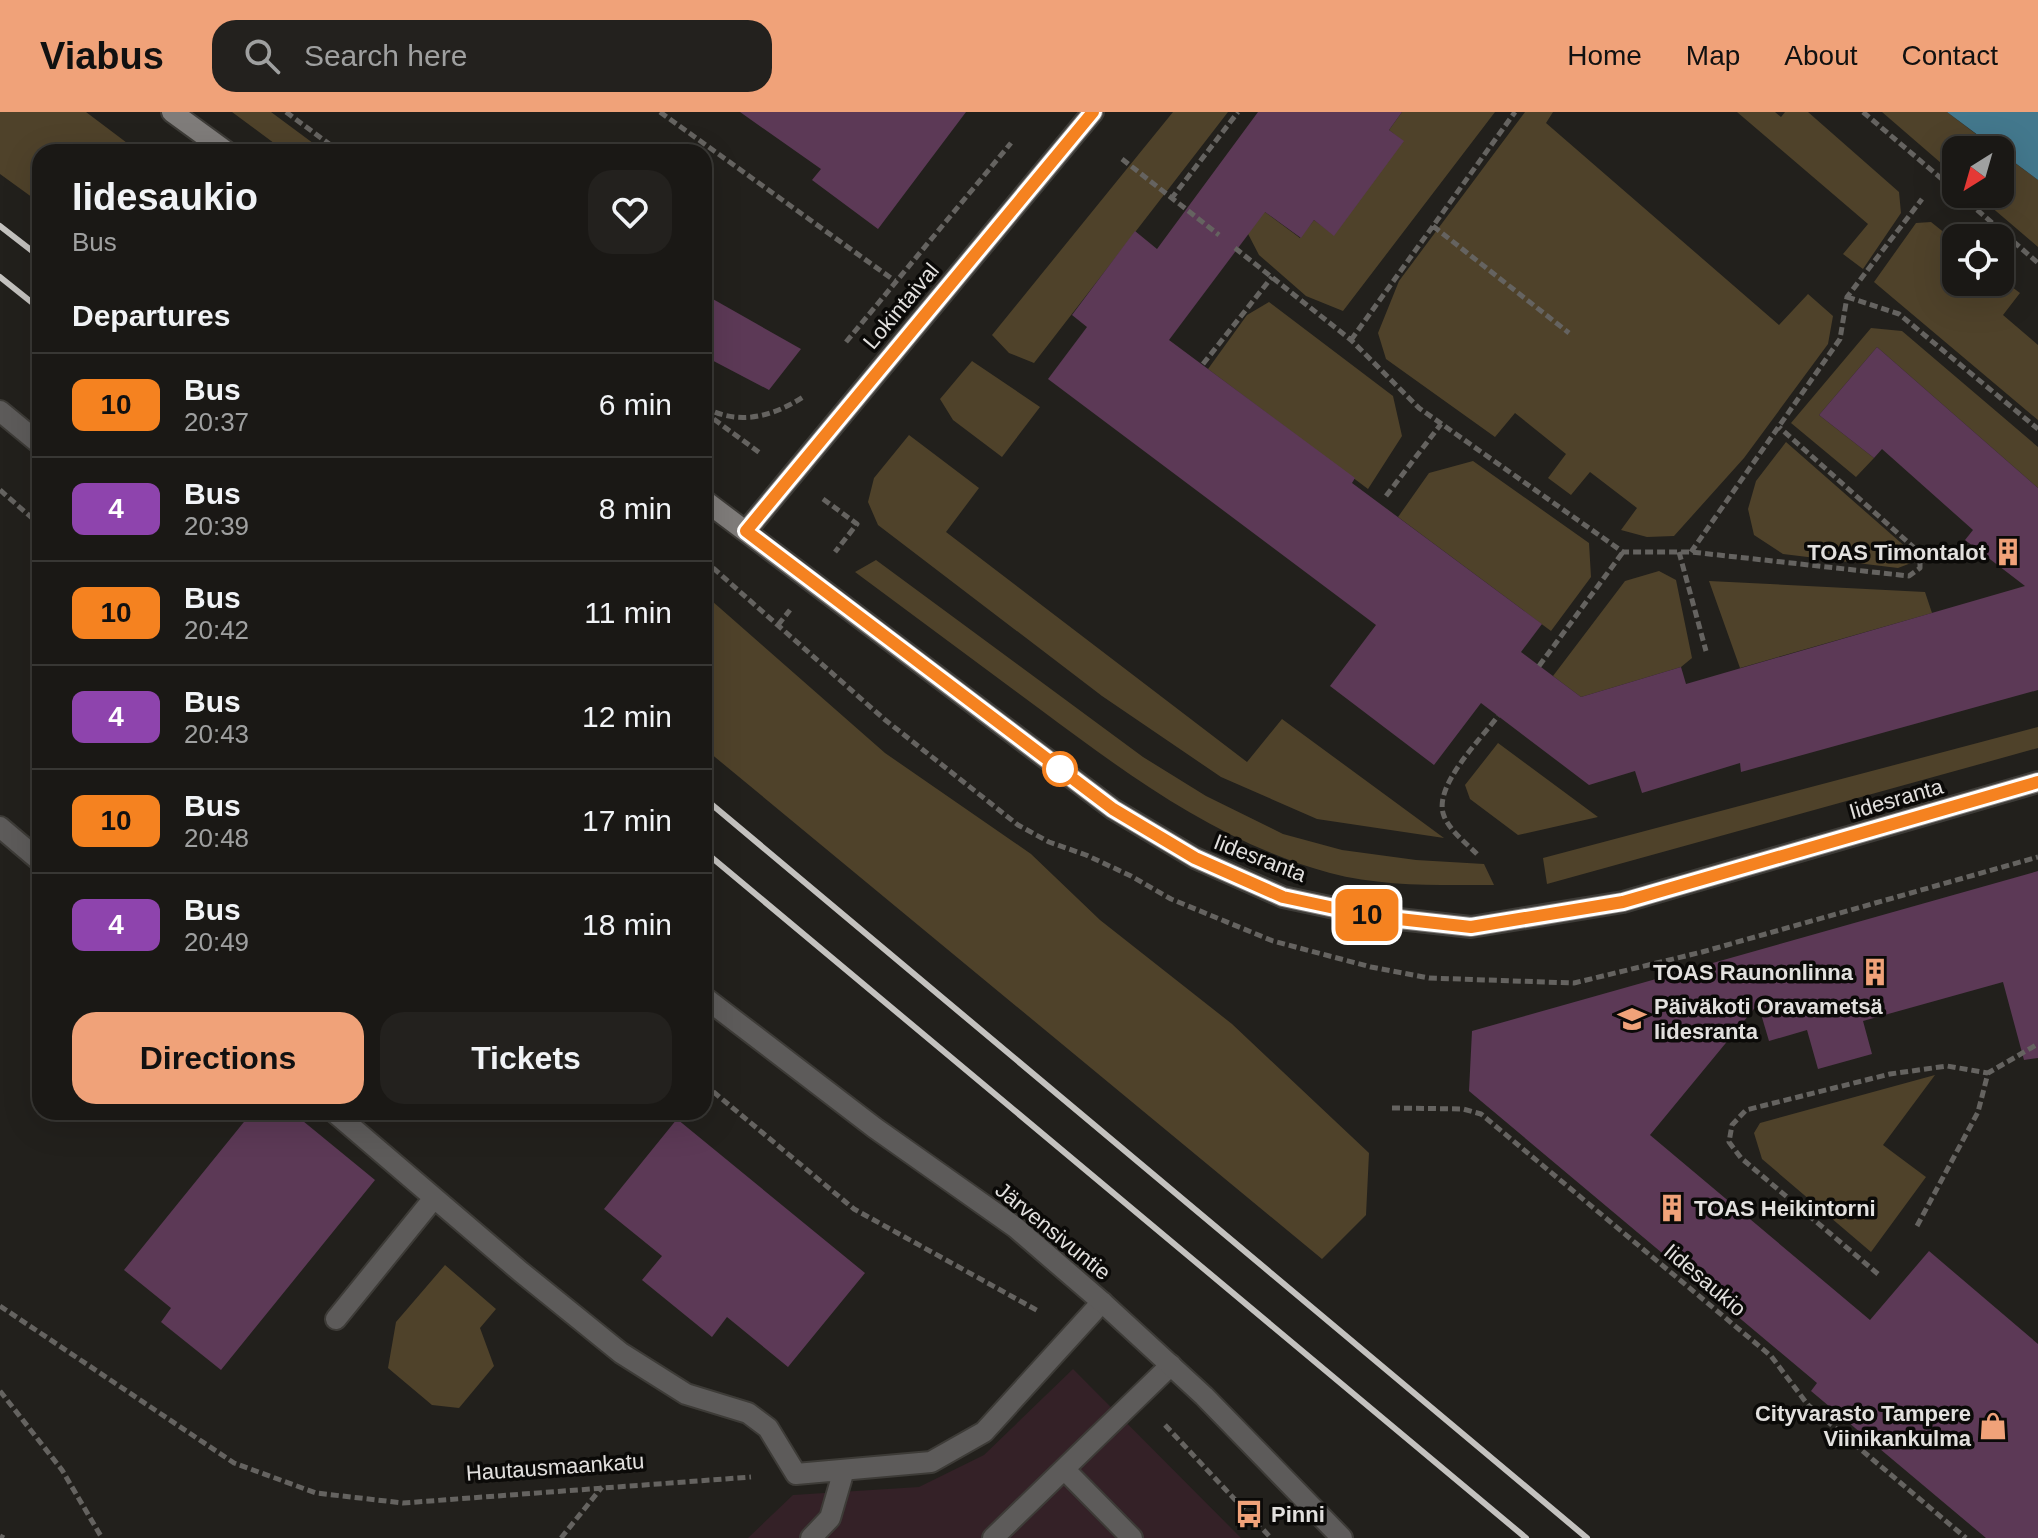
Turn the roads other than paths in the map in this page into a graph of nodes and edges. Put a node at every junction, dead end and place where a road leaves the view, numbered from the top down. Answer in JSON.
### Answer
{"nodes":[{"id":1,"x":172,"y":112,"type":"edge"},
{"id":2,"x":1093,"y":112,"type":"edge"},
{"id":3,"x":216,"y":144,"type":"edge"},
{"id":4,"x":0,"y":411,"type":"edge"},
{"id":5,"x":32,"y":437,"type":"edge"},
{"id":6,"x":712,"y":506,"type":"edge"},
{"id":7,"x":746,"y":531,"type":"junction"},
{"id":8,"x":2038,"y":782,"type":"edge"},
{"id":9,"x":0,"y":827,"type":"edge"},
{"id":10,"x":32,"y":854,"type":"edge"},
{"id":11,"x":712,"y":1003,"type":"edge"},
{"id":12,"x":343,"y":1120,"type":"edge"},
{"id":13,"x":434,"y":1198,"type":"junction"},
{"id":14,"x":1102,"y":1302,"type":"junction"},
{"id":15,"x":336,"y":1319,"type":"dead end"},
{"id":16,"x":1171,"y":1365,"type":"junction"},
{"id":17,"x":1064,"y":1469,"type":"junction"},
{"id":18,"x":844,"y":1470,"type":"junction"},
{"id":19,"x":811,"y":1538,"type":"edge"},
{"id":20,"x":993,"y":1538,"type":"edge"},
{"id":21,"x":1132,"y":1538,"type":"edge"},
{"id":22,"x":1342,"y":1538,"type":"edge"}],
"edges":[{"from":1,"to":3,"type":"main road"},
{"from":2,"to":7,"type":"main road","name":"Lokintaival"},
{"from":4,"to":5,"type":"street"},
{"from":6,"to":7,"type":"main road","name":"Iidesranta"},
{"from":7,"to":8,"type":"main road","name":"Iidesranta"},
{"from":9,"to":10,"type":"street"},
{"from":11,"to":14,"type":"street","name":"Järvensivuntie"},
{"from":12,"to":13,"type":"street"},
{"from":13,"to":15,"type":"street"},
{"from":13,"to":18,"type":"street"},
{"from":14,"to":16,"type":"street","name":"Järvensivuntie"},
{"from":14,"to":18,"type":"street"},
{"from":16,"to":17,"type":"street"},
{"from":16,"to":22,"type":"street","name":"Järvensivuntie"},
{"from":17,"to":20,"type":"street"},
{"from":17,"to":21,"type":"street"},
{"from":18,"to":19,"type":"street"}]}
